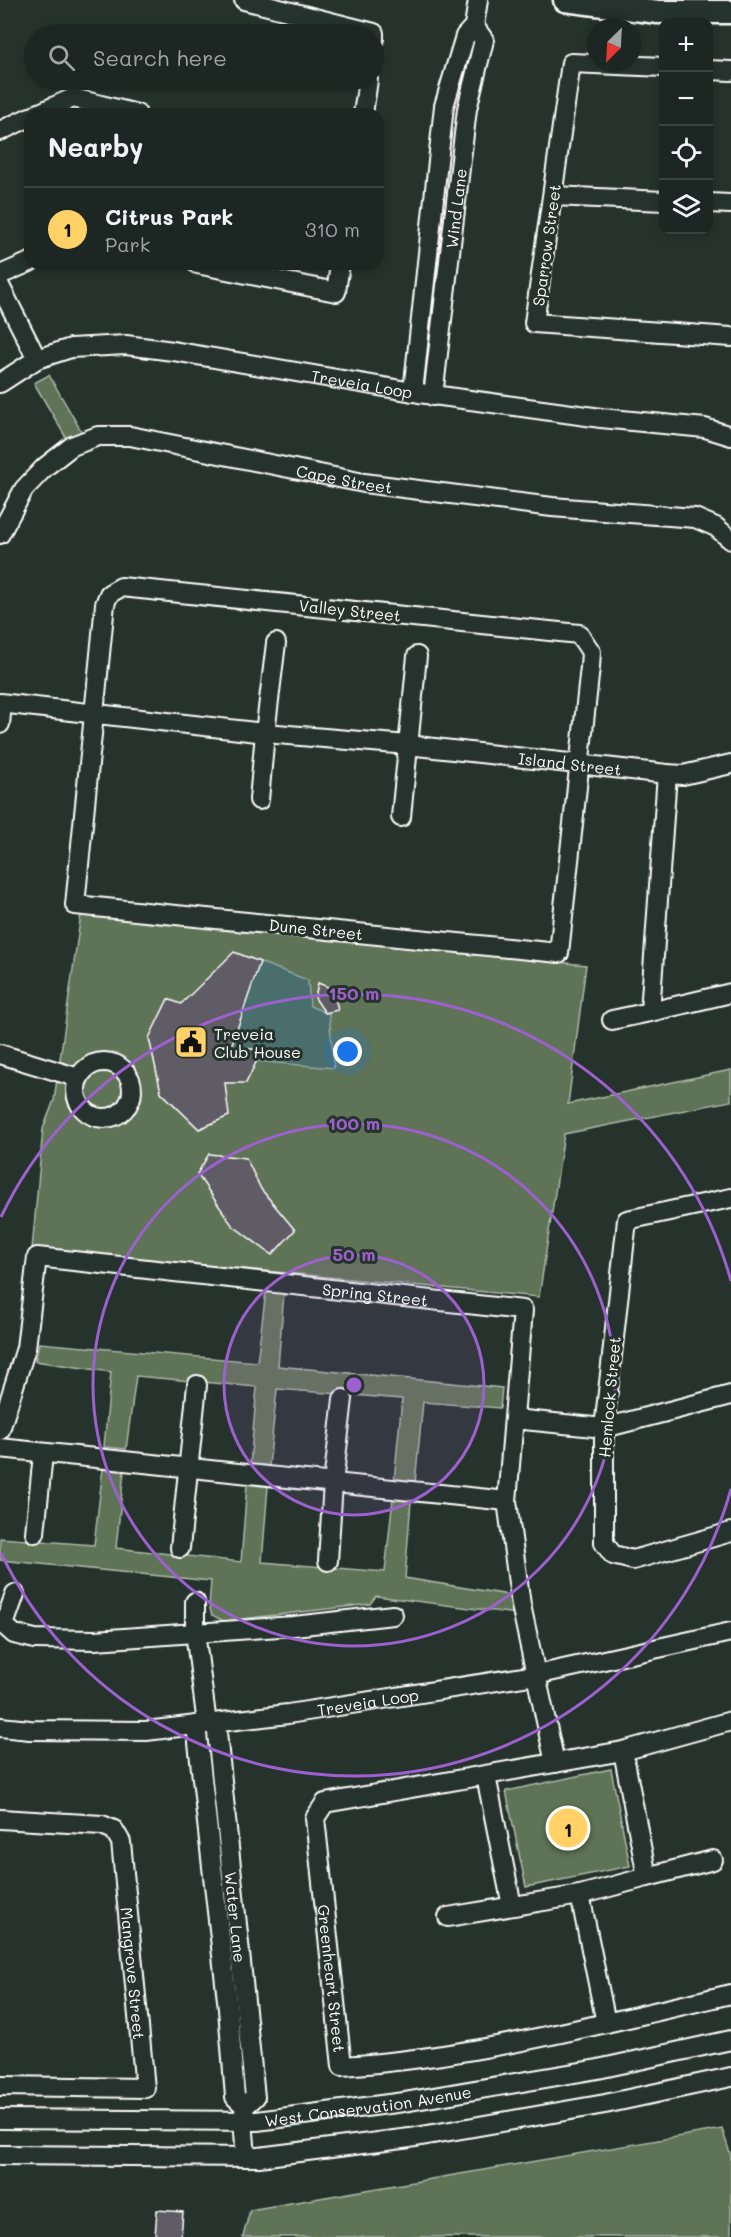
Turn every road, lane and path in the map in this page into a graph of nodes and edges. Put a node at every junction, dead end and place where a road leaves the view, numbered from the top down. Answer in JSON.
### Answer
{"nodes":[{"id":1,"x":244,"y":0,"type":"edge"},
{"id":2,"x":478,"y":0,"type":"edge"},
{"id":3,"x":565,"y":0,"type":"edge"},
{"id":4,"x":731,"y":12,"type":"edge"},
{"id":5,"x":339,"y":24,"type":"edge"},
{"id":6,"x":474,"y":26,"type":"junction"},
{"id":7,"x":659,"y":67,"type":"edge"},
{"id":8,"x":713,"y":70,"type":"edge"},
{"id":9,"x":731,"y":71,"type":"edge"},
{"id":10,"x":367,"y":90,"type":"edge"},
{"id":11,"x":51,"y":108,"type":"edge"},
{"id":12,"x":113,"y":108,"type":"edge"},
{"id":13,"x":364,"y":108,"type":"edge"},
{"id":14,"x":24,"y":120,"type":"edge"},
{"id":15,"x":0,"y":131,"type":"edge"},
{"id":16,"x":553,"y":196,"type":"junction"},
{"id":17,"x":659,"y":201,"type":"edge"},
{"id":18,"x":713,"y":203,"type":"edge"},
{"id":19,"x":731,"y":204,"type":"edge"},
{"id":20,"x":24,"y":265,"type":"edge"},
{"id":21,"x":227,"y":270,"type":"edge"},
{"id":22,"x":339,"y":270,"type":"edge"},
{"id":23,"x":0,"y":275,"type":"edge"},
{"id":24,"x":0,"y":286,"type":"edge"},
{"id":25,"x":731,"y":337,"type":"edge"},
{"id":26,"x":37,"y":359,"type":"junction"},
{"id":27,"x":0,"y":383,"type":"edge"},
{"id":28,"x":412,"y":392,"type":"junction"},
{"id":29,"x":433,"y":396,"type":"junction"},
{"id":30,"x":731,"y":436,"type":"edge"},
{"id":31,"x":0,"y":534,"type":"edge"},
{"id":32,"x":731,"y":540,"type":"edge"},
{"id":33,"x":276,"y":643,"type":"dead end"},
{"id":34,"x":417,"y":656,"type":"dead end"},
{"id":35,"x":1,"y":703,"type":"edge"},
{"id":36,"x":95,"y":714,"type":"junction"},
{"id":37,"x":0,"y":724,"type":"edge"},
{"id":38,"x":265,"y":733,"type":"junction"},
{"id":39,"x":408,"y":745,"type":"junction"},
{"id":40,"x":731,"y":764,"type":"edge"},
{"id":41,"x":580,"y":765,"type":"junction"},
{"id":42,"x":667,"y":774,"type":"junction"},
{"id":43,"x":259,"y":800,"type":"dead end"},
{"id":44,"x":401,"y":817,"type":"dead end"},
{"id":45,"x":731,"y":993,"type":"edge"},
{"id":46,"x":650,"y":1012,"type":"junction"},
{"id":47,"x":612,"y":1020,"type":"dead end"},
{"id":48,"x":0,"y":1054,"type":"edge"},
{"id":49,"x":0,"y":1067,"type":"edge"},
{"id":50,"x":731,"y":1197,"type":"edge"},
{"id":51,"x":197,"y":1385,"type":"dead end"},
{"id":52,"x":731,"y":1395,"type":"edge"},
{"id":53,"x":344,"y":1399,"type":"dead end"},
{"id":54,"x":514,"y":1419,"type":"junction"},
{"id":55,"x":604,"y":1428,"type":"junction"},
{"id":56,"x":0,"y":1429,"type":"edge"},
{"id":57,"x":0,"y":1448,"type":"edge"},
{"id":58,"x":43,"y":1454,"type":"junction"},
{"id":59,"x":189,"y":1468,"type":"junction"},
{"id":60,"x":333,"y":1483,"type":"junction"},
{"id":61,"x":507,"y":1501,"type":"junction"},
{"id":62,"x":731,"y":1532,"type":"edge"},
{"id":63,"x":35,"y":1533,"type":"dead end"},
{"id":64,"x":180,"y":1548,"type":"dead end"},
{"id":65,"x":328,"y":1561,"type":"dead end"},
{"id":66,"x":15,"y":1594,"type":"dead end"},
{"id":67,"x":195,"y":1602,"type":"dead end"},
{"id":68,"x":393,"y":1615,"type":"dead end"},
{"id":69,"x":195,"y":1632,"type":"junction"},
{"id":70,"x":731,"y":1632,"type":"edge"},
{"id":71,"x":536,"y":1675,"type":"junction"},
{"id":72,"x":731,"y":1721,"type":"edge"},
{"id":73,"x":206,"y":1724,"type":"junction"},
{"id":74,"x":0,"y":1727,"type":"edge"},
{"id":75,"x":623,"y":1751,"type":"junction"},
{"id":76,"x":555,"y":1763,"type":"junction"},
{"id":77,"x":486,"y":1776,"type":"junction"},
{"id":78,"x":0,"y":1819,"type":"edge"},
{"id":79,"x":713,"y":1860,"type":"dead end"},
{"id":80,"x":647,"y":1877,"type":"junction"},
{"id":81,"x":580,"y":1895,"type":"junction"},
{"id":82,"x":512,"y":1906,"type":"junction"},
{"id":83,"x":448,"y":1917,"type":"dead end"},
{"id":84,"x":731,"y":1994,"type":"edge"},
{"id":85,"x":606,"y":2023,"type":"junction"},
{"id":86,"x":731,"y":2040,"type":"edge"},
{"id":87,"x":731,"y":2077,"type":"edge"},
{"id":88,"x":0,"y":2086,"type":"edge"},
{"id":89,"x":244,"y":2113,"type":"junction"},
{"id":90,"x":0,"y":2119,"type":"edge"},
{"id":91,"x":0,"y":2156,"type":"edge"},
{"id":92,"x":246,"y":2157,"type":"junction"}],
"edges":[{"from":1,"to":5,"type":"street"},
{"from":2,"to":6,"type":"street","name":"Wind Lane"},
{"from":3,"to":4,"type":"street"},
{"from":6,"to":28,"type":"street","name":"Wind Lane"},
{"from":6,"to":29,"type":"street","name":"Wind Lane"},
{"from":7,"to":16,"type":"street","name":"Sparrow Street"},
{"from":8,"to":9,"type":"street"},
{"from":10,"to":13,"type":"street"},
{"from":11,"to":12,"type":"street"},
{"from":14,"to":15,"type":"street"},
{"from":16,"to":17,"type":"street"},
{"from":16,"to":25,"type":"street","name":"Sparrow Street"},
{"from":18,"to":19,"type":"street"},
{"from":20,"to":23,"type":"street"},
{"from":21,"to":22,"type":"street"},
{"from":24,"to":26,"type":"street"},
{"from":26,"to":27,"type":"street","name":"Treveia Loop"},
{"from":26,"to":28,"type":"street","name":"Treveia Loop"},
{"from":28,"to":29,"type":"street","name":"Treveia Loop"},
{"from":29,"to":30,"type":"street","name":"Treveia Loop"},
{"from":31,"to":32,"type":"street","name":"Cape Street"},
{"from":33,"to":38,"type":"street"},
{"from":34,"to":39,"type":"street"},
{"from":35,"to":36,"type":"street","name":"Island Street"},
{"from":35,"to":37,"type":"street"},
{"from":36,"to":38,"type":"street","name":"Island Street"},
{"from":36,"to":41,"type":"street","name":"Valley Street"},
{"from":36,"to":41,"type":"street","name":"Dune Street"},
{"from":38,"to":39,"type":"street","name":"Island Street"},
{"from":38,"to":43,"type":"street"},
{"from":39,"to":41,"type":"street","name":"Island Street"},
{"from":39,"to":44,"type":"street"},
{"from":40,"to":42,"type":"street","name":"Island Street"},
{"from":41,"to":42,"type":"street","name":"Island Street"},
{"from":42,"to":46,"type":"street"},
{"from":45,"to":46,"type":"street"},
{"from":46,"to":47,"type":"street"},
{"from":48,"to":49,"type":"street"},
{"from":50,"to":55,"type":"street","name":"Hemlock Street"},
{"from":51,"to":59,"type":"street"},
{"from":52,"to":55,"type":"street"},
{"from":53,"to":60,"type":"street"},
{"from":54,"to":55,"type":"street"},
{"from":54,"to":56,"type":"street","name":"Spring Street"},
{"from":54,"to":61,"type":"street","name":"Spring Street"},
{"from":55,"to":62,"type":"street","name":"Hemlock Street"},
{"from":57,"to":58,"type":"street"},
{"from":58,"to":59,"type":"street"},
{"from":58,"to":63,"type":"street"},
{"from":59,"to":60,"type":"street"},
{"from":59,"to":64,"type":"street"},
{"from":60,"to":61,"type":"street"},
{"from":60,"to":65,"type":"street"},
{"from":61,"to":71,"type":"street","name":"Spring Street"},
{"from":66,"to":69,"type":"street"},
{"from":67,"to":69,"type":"street"},
{"from":68,"to":69,"type":"street"},
{"from":69,"to":73,"type":"street"},
{"from":70,"to":71,"type":"street","name":"Treveia Loop"},
{"from":71,"to":73,"type":"street","name":"Treveia Loop"},
{"from":71,"to":76,"type":"street"},
{"from":72,"to":75,"type":"street","name":"Greenheart Street"},
{"from":73,"to":74,"type":"street","name":"Treveia Loop"},
{"from":73,"to":89,"type":"street","name":"Water Lane"},
{"from":75,"to":76,"type":"street","name":"Greenheart Street"},
{"from":75,"to":80,"type":"street"},
{"from":76,"to":77,"type":"street","name":"Greenheart Street"},
{"from":77,"to":82,"type":"street"},
{"from":77,"to":85,"type":"street","name":"Greenheart Street"},
{"from":78,"to":88,"type":"street","name":"Mangrove Street"},
{"from":79,"to":80,"type":"street"},
{"from":80,"to":81,"type":"street"},
{"from":81,"to":82,"type":"street"},
{"from":81,"to":85,"type":"street"},
{"from":82,"to":83,"type":"street"},
{"from":84,"to":85,"type":"street","name":"Greenheart Street"},
{"from":86,"to":89,"type":"street","name":"West Conservation Avenue"},
{"from":87,"to":92,"type":"street"},
{"from":89,"to":90,"type":"street","name":"West Conservation Avenue"},
{"from":89,"to":92,"type":"street","name":"Water Lane"},
{"from":91,"to":92,"type":"street"}]}
